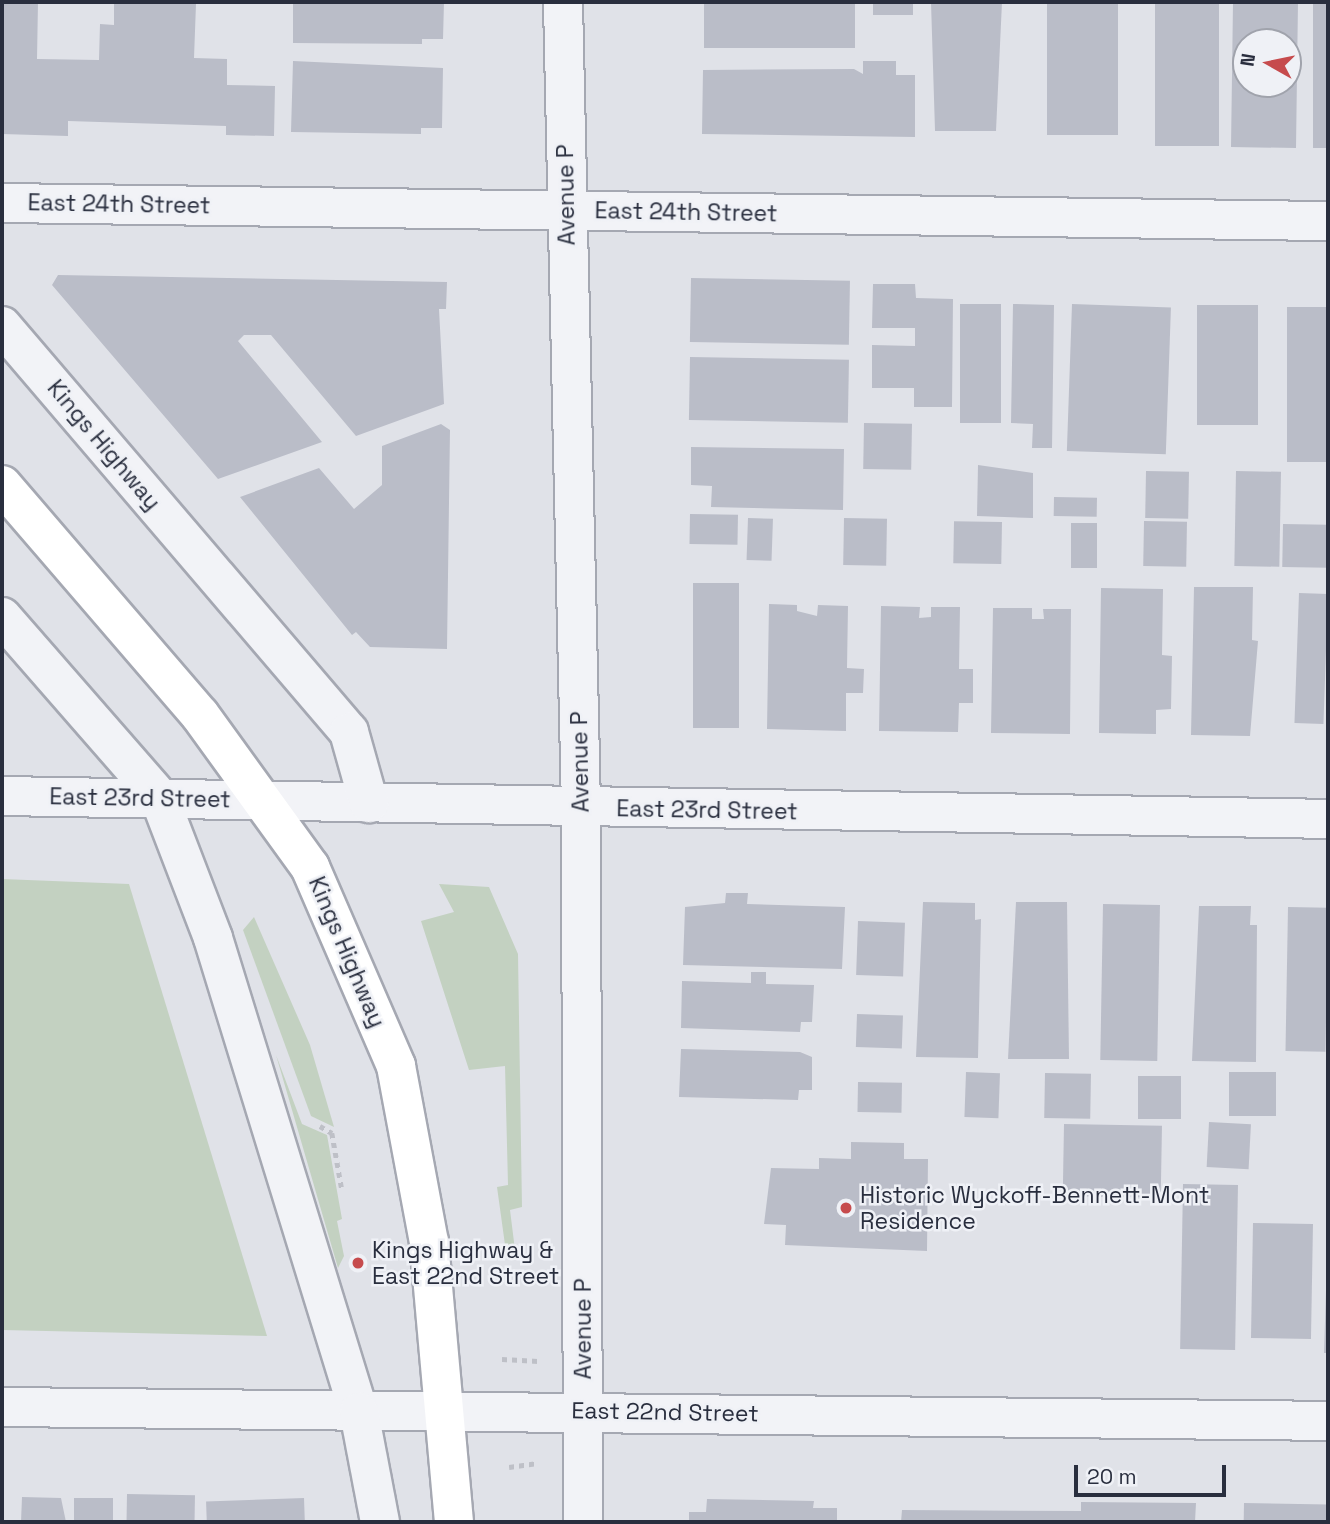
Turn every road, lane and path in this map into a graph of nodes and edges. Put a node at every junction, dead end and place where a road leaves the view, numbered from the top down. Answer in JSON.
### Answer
{"nodes":[{"id":1,"x":563,"y":2,"type":"edge"},
{"id":2,"x":2,"y":203,"type":"edge"},
{"id":3,"x":567,"y":211,"type":"junction"},
{"id":4,"x":1328,"y":220,"type":"edge"},
{"id":5,"x":2,"y":326,"type":"edge"},
{"id":6,"x":2,"y":485,"type":"edge"},
{"id":7,"x":2,"y":617,"type":"edge"},
{"id":8,"x":2,"y":796,"type":"edge"},
{"id":9,"x":159,"y":797,"type":"junction"},
{"id":10,"x":260,"y":800,"type":"junction"},
{"id":11,"x":369,"y":803,"type":"junction"},
{"id":12,"x":581,"y":808,"type":"junction"},
{"id":13,"x":1328,"y":819,"type":"edge"},
{"id":14,"x":502,"y":1359,"type":"dead end"},
{"id":15,"x":549,"y":1361,"type":"dead end"},
{"id":16,"x":2,"y":1407,"type":"edge"},
{"id":17,"x":583,"y":1411,"type":"junction"},
{"id":18,"x":359,"y":1412,"type":"junction"},
{"id":19,"x":445,"y":1412,"type":"junction"},
{"id":20,"x":1328,"y":1421,"type":"edge"},
{"id":21,"x":549,"y":1462,"type":"dead end"},
{"id":22,"x":509,"y":1467,"type":"dead end"},
{"id":23,"x":380,"y":1522,"type":"edge"},
{"id":24,"x":454,"y":1522,"type":"edge"},
{"id":25,"x":583,"y":1522,"type":"edge"}],
"edges":[{"from":1,"to":3,"type":"street","name":"Avenue P"},
{"from":2,"to":3,"type":"street","name":"East 24th Street"},
{"from":3,"to":4,"type":"street","name":"East 24th Street"},
{"from":3,"to":12,"type":"street","name":"Avenue P"},
{"from":5,"to":11,"type":"street","name":"Kings Highway"},
{"from":6,"to":10,"type":"main road","name":"Kings Highway"},
{"from":7,"to":9,"type":"street"},
{"from":8,"to":9,"type":"street","name":"East 23rd Street"},
{"from":9,"to":10,"type":"street","name":"East 23rd Street"},
{"from":9,"to":18,"type":"street"},
{"from":10,"to":11,"type":"street","name":"East 23rd Street"},
{"from":10,"to":19,"type":"main road","name":"Kings Highway"},
{"from":11,"to":12,"type":"street","name":"East 23rd Street"},
{"from":12,"to":13,"type":"street","name":"East 23rd Street"},
{"from":12,"to":17,"type":"street","name":"Avenue P"},
{"from":14,"to":15,"type":"path"},
{"from":16,"to":18,"type":"street","name":"East 22nd Street"},
{"from":17,"to":19,"type":"street","name":"East 22nd Street"},
{"from":17,"to":20,"type":"street","name":"East 22nd Street"},
{"from":17,"to":25,"type":"street","name":"Avenue P"},
{"from":18,"to":19,"type":"street","name":"East 22nd Street"},
{"from":18,"to":23,"type":"street"},
{"from":19,"to":24,"type":"main road","name":"Kings Highway"},
{"from":21,"to":22,"type":"path"}]}
